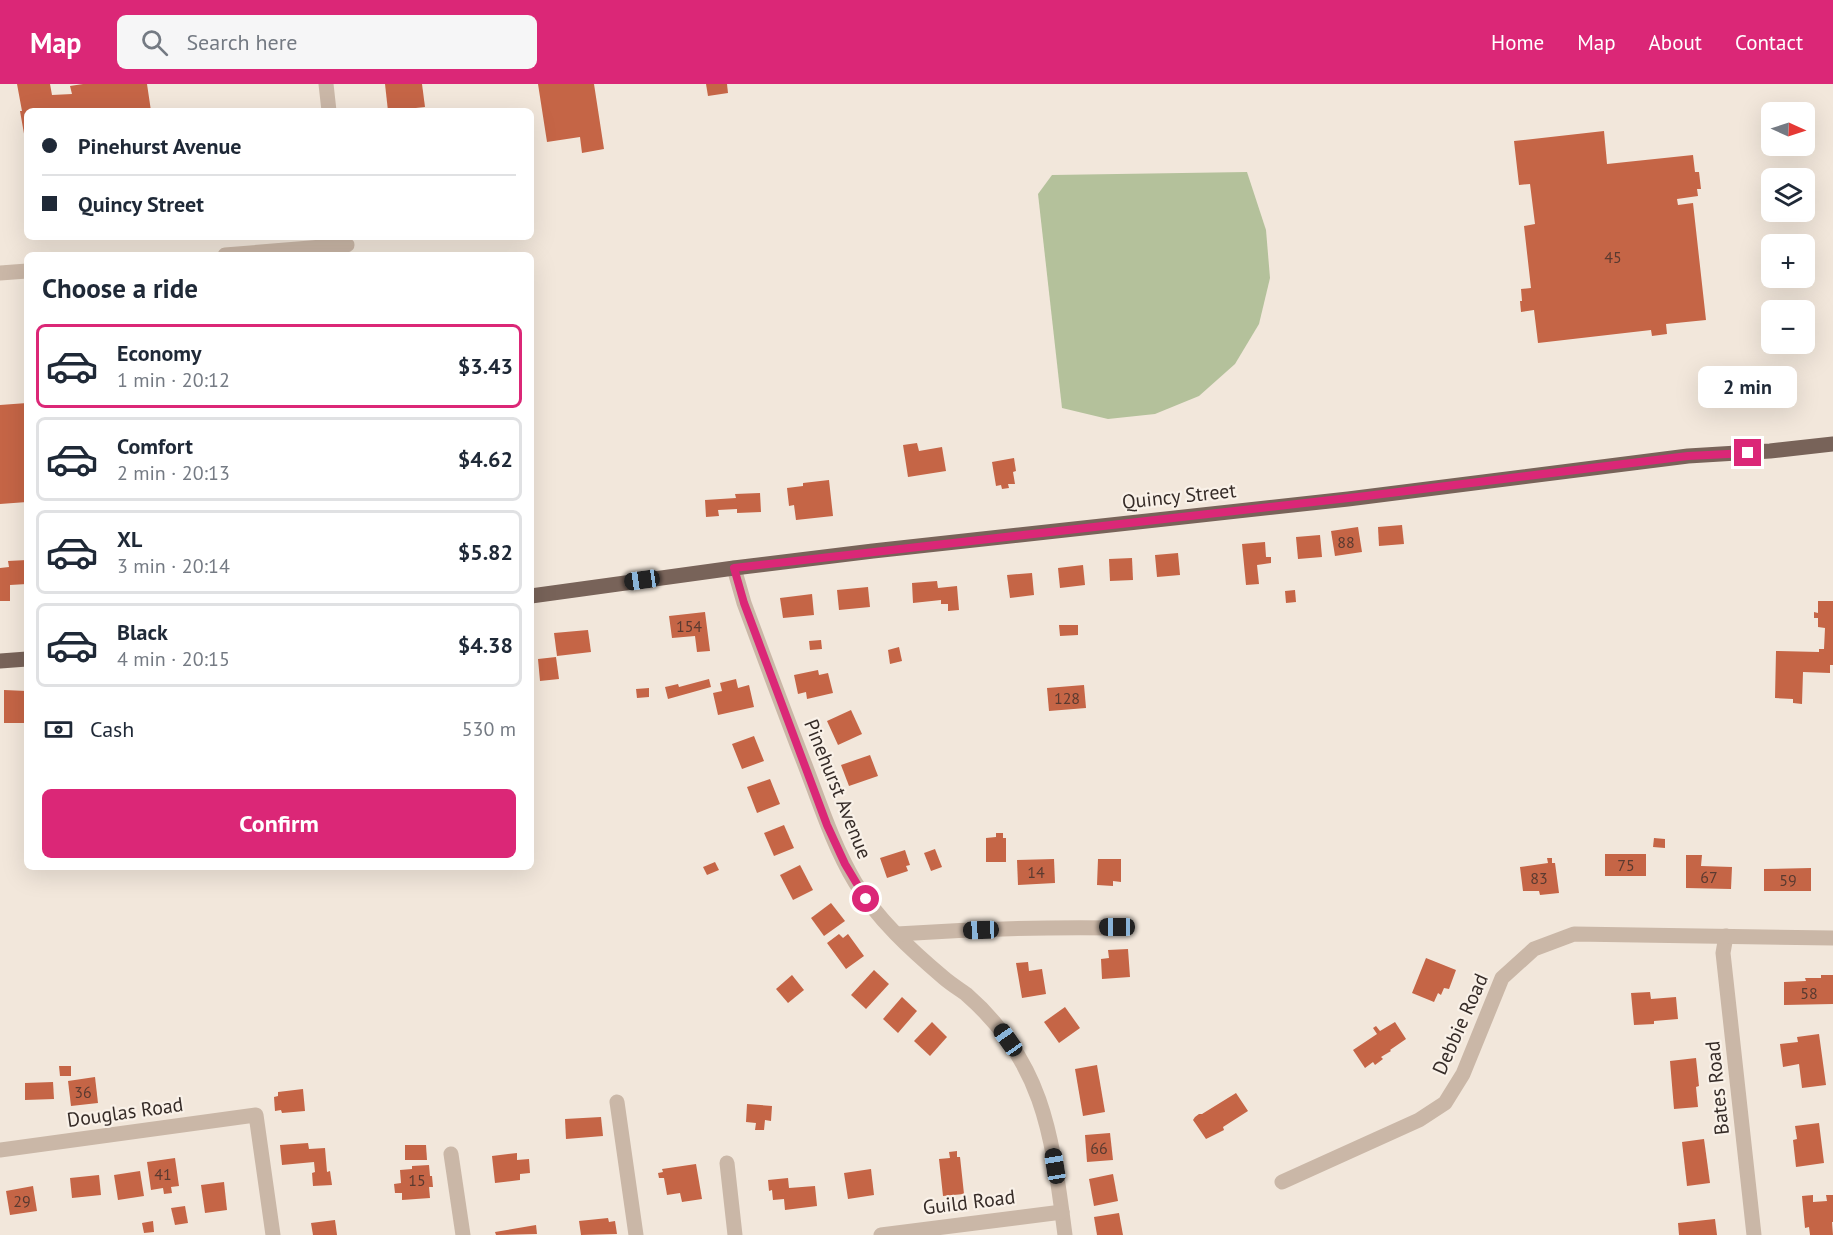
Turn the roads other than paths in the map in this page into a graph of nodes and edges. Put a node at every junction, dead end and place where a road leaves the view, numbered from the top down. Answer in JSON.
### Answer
{"nodes":[{"id":1,"x":326,"y":84,"type":"edge"},
{"id":2,"x":329,"y":108,"type":"edge"},
{"id":3,"x":347,"y":246,"type":"edge"},
{"id":4,"x":266,"y":252,"type":"edge"},
{"id":5,"x":24,"y":271,"type":"edge"},
{"id":6,"x":0,"y":273,"type":"edge"},
{"id":7,"x":1833,"y":444,"type":"edge"},
{"id":8,"x":734,"y":568,"type":"junction"},
{"id":9,"x":534,"y":596,"type":"edge"},
{"id":10,"x":24,"y":659,"type":"edge"},
{"id":11,"x":0,"y":661,"type":"edge"},
{"id":12,"x":1117,"y":927,"type":"dead end"},
{"id":13,"x":897,"y":934,"type":"junction"},
{"id":14,"x":1726,"y":936,"type":"junction"},
{"id":15,"x":1833,"y":938,"type":"edge"},
{"id":16,"x":617,"y":1102,"type":"dead end"},
{"id":17,"x":0,"y":1150,"type":"edge"},
{"id":18,"x":451,"y":1154,"type":"dead end"},
{"id":19,"x":727,"y":1163,"type":"dead end"},
{"id":20,"x":1282,"y":1182,"type":"dead end"},
{"id":21,"x":1062,"y":1212,"type":"junction"},
{"id":22,"x":273,"y":1235,"type":"edge"},
{"id":23,"x":463,"y":1235,"type":"edge"},
{"id":24,"x":636,"y":1235,"type":"edge"},
{"id":25,"x":735,"y":1235,"type":"edge"},
{"id":26,"x":881,"y":1235,"type":"edge"},
{"id":27,"x":1065,"y":1235,"type":"edge"},
{"id":28,"x":1754,"y":1235,"type":"edge"}],
"edges":[{"from":1,"to":2,"type":"street"},
{"from":3,"to":4,"type":"street"},
{"from":5,"to":6,"type":"street"},
{"from":7,"to":8,"type":"main road","name":"Quincy Street"},
{"from":8,"to":9,"type":"main road","name":"Quincy Street"},
{"from":8,"to":13,"type":"street","name":"Pinehurst Avenue"},
{"from":10,"to":11,"type":"main road"},
{"from":12,"to":13,"type":"street"},
{"from":13,"to":21,"type":"street","name":"Pinehurst Avenue"},
{"from":14,"to":15,"type":"street","name":"Debbie Road"},
{"from":14,"to":20,"type":"street","name":"Debbie Road"},
{"from":14,"to":28,"type":"street","name":"Bates Road"},
{"from":16,"to":24,"type":"street"},
{"from":17,"to":22,"type":"street","name":"Douglas Road"},
{"from":18,"to":23,"type":"street"},
{"from":19,"to":25,"type":"street"},
{"from":21,"to":26,"type":"street","name":"Guild Road"},
{"from":21,"to":27,"type":"street","name":"Pinehurst Avenue"}]}
